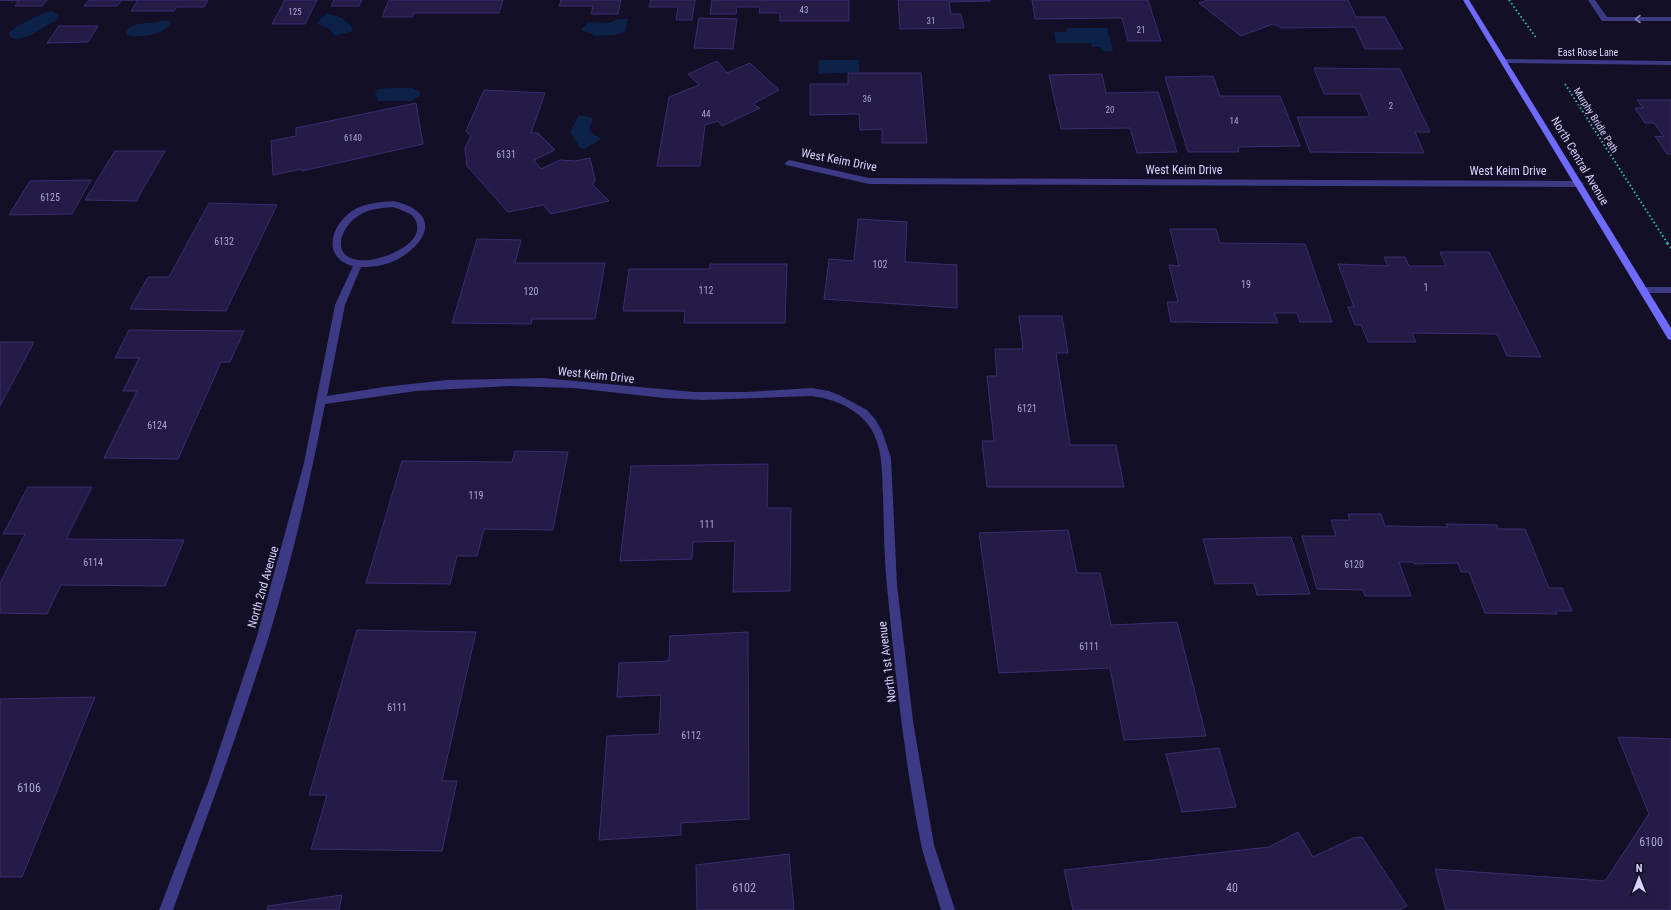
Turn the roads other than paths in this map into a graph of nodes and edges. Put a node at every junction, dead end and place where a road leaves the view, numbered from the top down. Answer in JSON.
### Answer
{"nodes":[{"id":1,"x":1466,"y":0,"type":"edge"},
{"id":2,"x":1591,"y":0,"type":"edge"},
{"id":3,"x":1671,"y":19,"type":"edge"},
{"id":4,"x":1504,"y":61,"type":"junction"},
{"id":5,"x":1671,"y":63,"type":"edge"},
{"id":6,"x":789,"y":163,"type":"dead end"},
{"id":7,"x":1580,"y":184,"type":"junction"},
{"id":8,"x":358,"y":264,"type":"junction"},
{"id":9,"x":1643,"y":290,"type":"junction"},
{"id":10,"x":1671,"y":290,"type":"edge"},
{"id":11,"x":1671,"y":336,"type":"edge"},
{"id":12,"x":322,"y":401,"type":"junction"},
{"id":13,"x":864,"y":413,"type":"joint"},
{"id":14,"x":166,"y":910,"type":"edge"},
{"id":15,"x":948,"y":910,"type":"edge"}],
"edges":[{"from":1,"to":4,"type":"main road","name":"North Central Avenue"},
{"from":3,"to":2,"type":"street","one_way":true},
{"from":4,"to":5,"type":"street","name":"East Rose Lane"},
{"from":4,"to":7,"type":"main road","name":"North Central Avenue"},
{"from":6,"to":7,"type":"street","name":"West Keim Drive"},
{"from":7,"to":9,"type":"main road","name":"North Central Avenue"},
{"from":8,"to":8,"type":"street"},
{"from":8,"to":12,"type":"street","name":"North 2nd Avenue"},
{"from":9,"to":10,"type":"street"},
{"from":9,"to":11,"type":"main road","name":"North Central Avenue"},
{"from":12,"to":13,"type":"street","name":"West Keim Drive"},
{"from":12,"to":14,"type":"street","name":"North 2nd Avenue"},
{"from":13,"to":15,"type":"street","name":"North 1st Avenue"}]}
